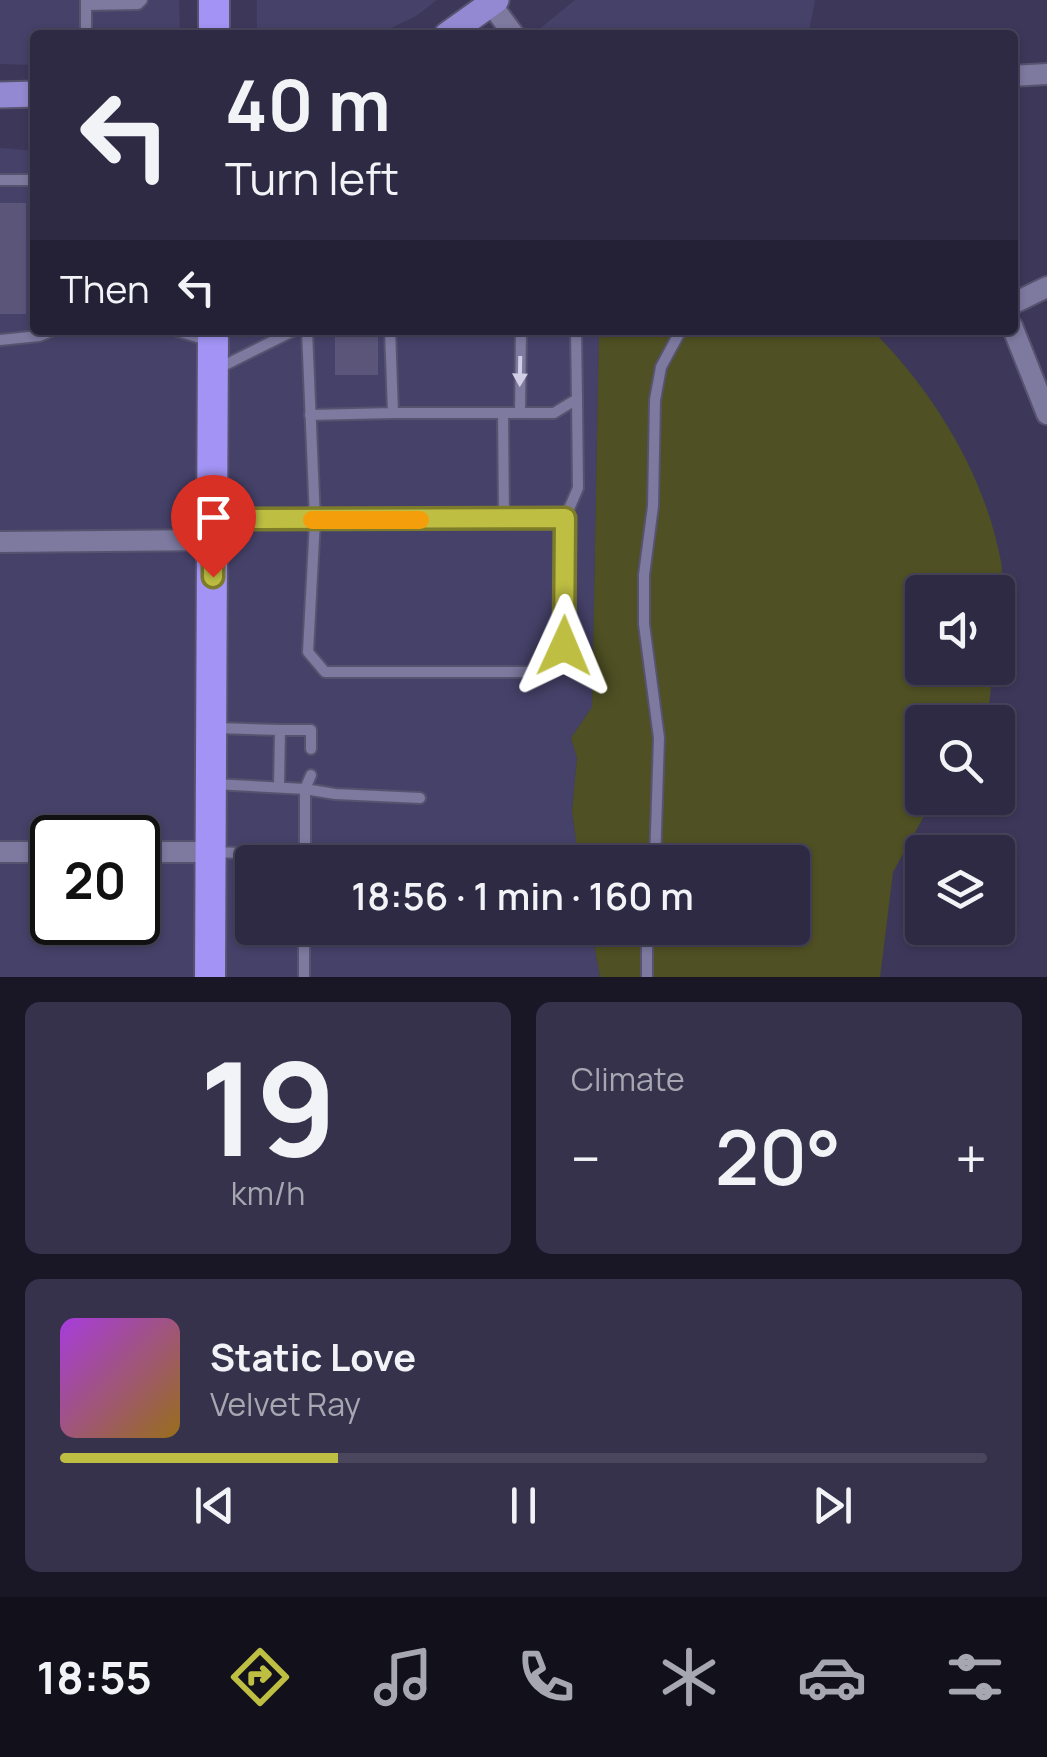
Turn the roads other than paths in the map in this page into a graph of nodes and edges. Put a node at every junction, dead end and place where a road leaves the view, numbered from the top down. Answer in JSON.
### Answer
{"nodes":[{"id":1,"x":142,"y":0,"type":"edge"},
{"id":2,"x":214,"y":0,"type":"edge"},
{"id":3,"x":494,"y":2,"type":"edge"},
{"id":4,"x":86,"y":3,"type":"edge"},
{"id":5,"x":86,"y":30,"type":"edge"},
{"id":6,"x":214,"y":30,"type":"edge"},
{"id":7,"x":454,"y":30,"type":"edge"},
{"id":8,"x":511,"y":30,"type":"edge"},
{"id":9,"x":1047,"y":74,"type":"edge"},
{"id":10,"x":1018,"y":76,"type":"edge"},
{"id":11,"x":30,"y":94,"type":"edge"},
{"id":12,"x":0,"y":95,"type":"edge"},
{"id":13,"x":0,"y":180,"type":"edge"},
{"id":14,"x":30,"y":180,"type":"edge"},
{"id":15,"x":1047,"y":287,"type":"edge"},
{"id":16,"x":1018,"y":301,"type":"edge"},
{"id":17,"x":42,"y":335,"type":"edge"},
{"id":18,"x":185,"y":335,"type":"edge"},
{"id":19,"x":272,"y":335,"type":"edge"},
{"id":20,"x":307,"y":335,"type":"edge"},
{"id":21,"x":390,"y":335,"type":"edge"},
{"id":22,"x":521,"y":335,"type":"edge"},
{"id":23,"x":576,"y":335,"type":"edge"},
{"id":24,"x":677,"y":335,"type":"edge"},
{"id":25,"x":1016,"y":335,"type":"edge"},
{"id":26,"x":0,"y":340,"type":"edge"},
{"id":27,"x":213,"y":348,"type":"edge"},
{"id":28,"x":577,"y":398,"type":"junction"},
{"id":29,"x":393,"y":413,"type":"junction"},
{"id":30,"x":504,"y":413,"type":"junction"},
{"id":31,"x":520,"y":413,"type":"junction"},
{"id":32,"x":310,"y":414,"type":"junction"},
{"id":33,"x":1047,"y":414,"type":"edge"},
{"id":34,"x":565,"y":518,"type":"junction"},
{"id":35,"x":315,"y":520,"type":"junction"},
{"id":36,"x":504,"y":520,"type":"junction"},
{"id":37,"x":213,"y":530,"type":"junction"},
{"id":38,"x":0,"y":542,"type":"edge"},
{"id":39,"x":212,"y":728,"type":"junction"},
{"id":40,"x":280,"y":730,"type":"junction"},
{"id":41,"x":311,"y":750,"type":"dead end"},
{"id":42,"x":310,"y":775,"type":"dead end"},
{"id":43,"x":212,"y":784,"type":"junction"},
{"id":44,"x":279,"y":785,"type":"junction"},
{"id":45,"x":305,"y":789,"type":"junction"},
{"id":46,"x":420,"y":798,"type":"dead end"},
{"id":47,"x":304,"y":845,"type":"edge"},
{"id":48,"x":656,"y":845,"type":"edge"},
{"id":49,"x":0,"y":852,"type":"edge"},
{"id":50,"x":30,"y":852,"type":"edge"},
{"id":51,"x":160,"y":852,"type":"edge"},
{"id":52,"x":211,"y":852,"type":"junction"},
{"id":53,"x":235,"y":854,"type":"edge"},
{"id":54,"x":304,"y":945,"type":"edge"},
{"id":55,"x":647,"y":945,"type":"edge"},
{"id":56,"x":210,"y":977,"type":"edge"},
{"id":57,"x":304,"y":977,"type":"edge"},
{"id":58,"x":647,"y":977,"type":"edge"}],
"edges":[{"from":1,"to":4,"type":"lane"},
{"from":2,"to":6,"type":"highway"},
{"from":3,"to":7,"type":"main road"},
{"from":3,"to":8,"type":"street"},
{"from":4,"to":5,"type":"lane"},
{"from":9,"to":10,"type":"street"},
{"from":11,"to":12,"type":"main road"},
{"from":13,"to":14,"type":"lane"},
{"from":15,"to":16,"type":"street"},
{"from":17,"to":26,"type":"lane"},
{"from":18,"to":27,"type":"lane"},
{"from":19,"to":27,"type":"lane"},
{"from":20,"to":32,"type":"lane"},
{"from":21,"to":29,"type":"lane"},
{"from":22,"to":31,"type":"lane","one_way":true},
{"from":23,"to":28,"type":"lane"},
{"from":24,"to":48,"type":"lane"},
{"from":25,"to":33,"type":"street"},
{"from":27,"to":37,"type":"highway"},
{"from":28,"to":31,"type":"lane"},
{"from":28,"to":34,"type":"lane"},
{"from":29,"to":30,"type":"lane"},
{"from":29,"to":32,"type":"lane"},
{"from":30,"to":31,"type":"lane"},
{"from":30,"to":36,"type":"lane"},
{"from":32,"to":35,"type":"lane"},
{"from":34,"to":35,"type":"lane"},
{"from":34,"to":36,"type":"lane"},
{"from":35,"to":36,"type":"lane"},
{"from":35,"to":37,"type":"lane"},
{"from":37,"to":38,"type":"street"},
{"from":37,"to":39,"type":"highway"},
{"from":39,"to":40,"type":"lane"},
{"from":39,"to":43,"type":"highway"},
{"from":40,"to":41,"type":"lane"},
{"from":40,"to":44,"type":"lane"},
{"from":42,"to":45,"type":"lane"},
{"from":43,"to":44,"type":"lane"},
{"from":43,"to":52,"type":"highway"},
{"from":44,"to":45,"type":"lane"},
{"from":45,"to":46,"type":"lane"},
{"from":45,"to":47,"type":"lane"},
{"from":49,"to":50,"type":"street"},
{"from":51,"to":52,"type":"street"},
{"from":52,"to":53,"type":"lane"},
{"from":52,"to":56,"type":"highway"},
{"from":54,"to":57,"type":"lane"},
{"from":55,"to":58,"type":"lane"}]}
